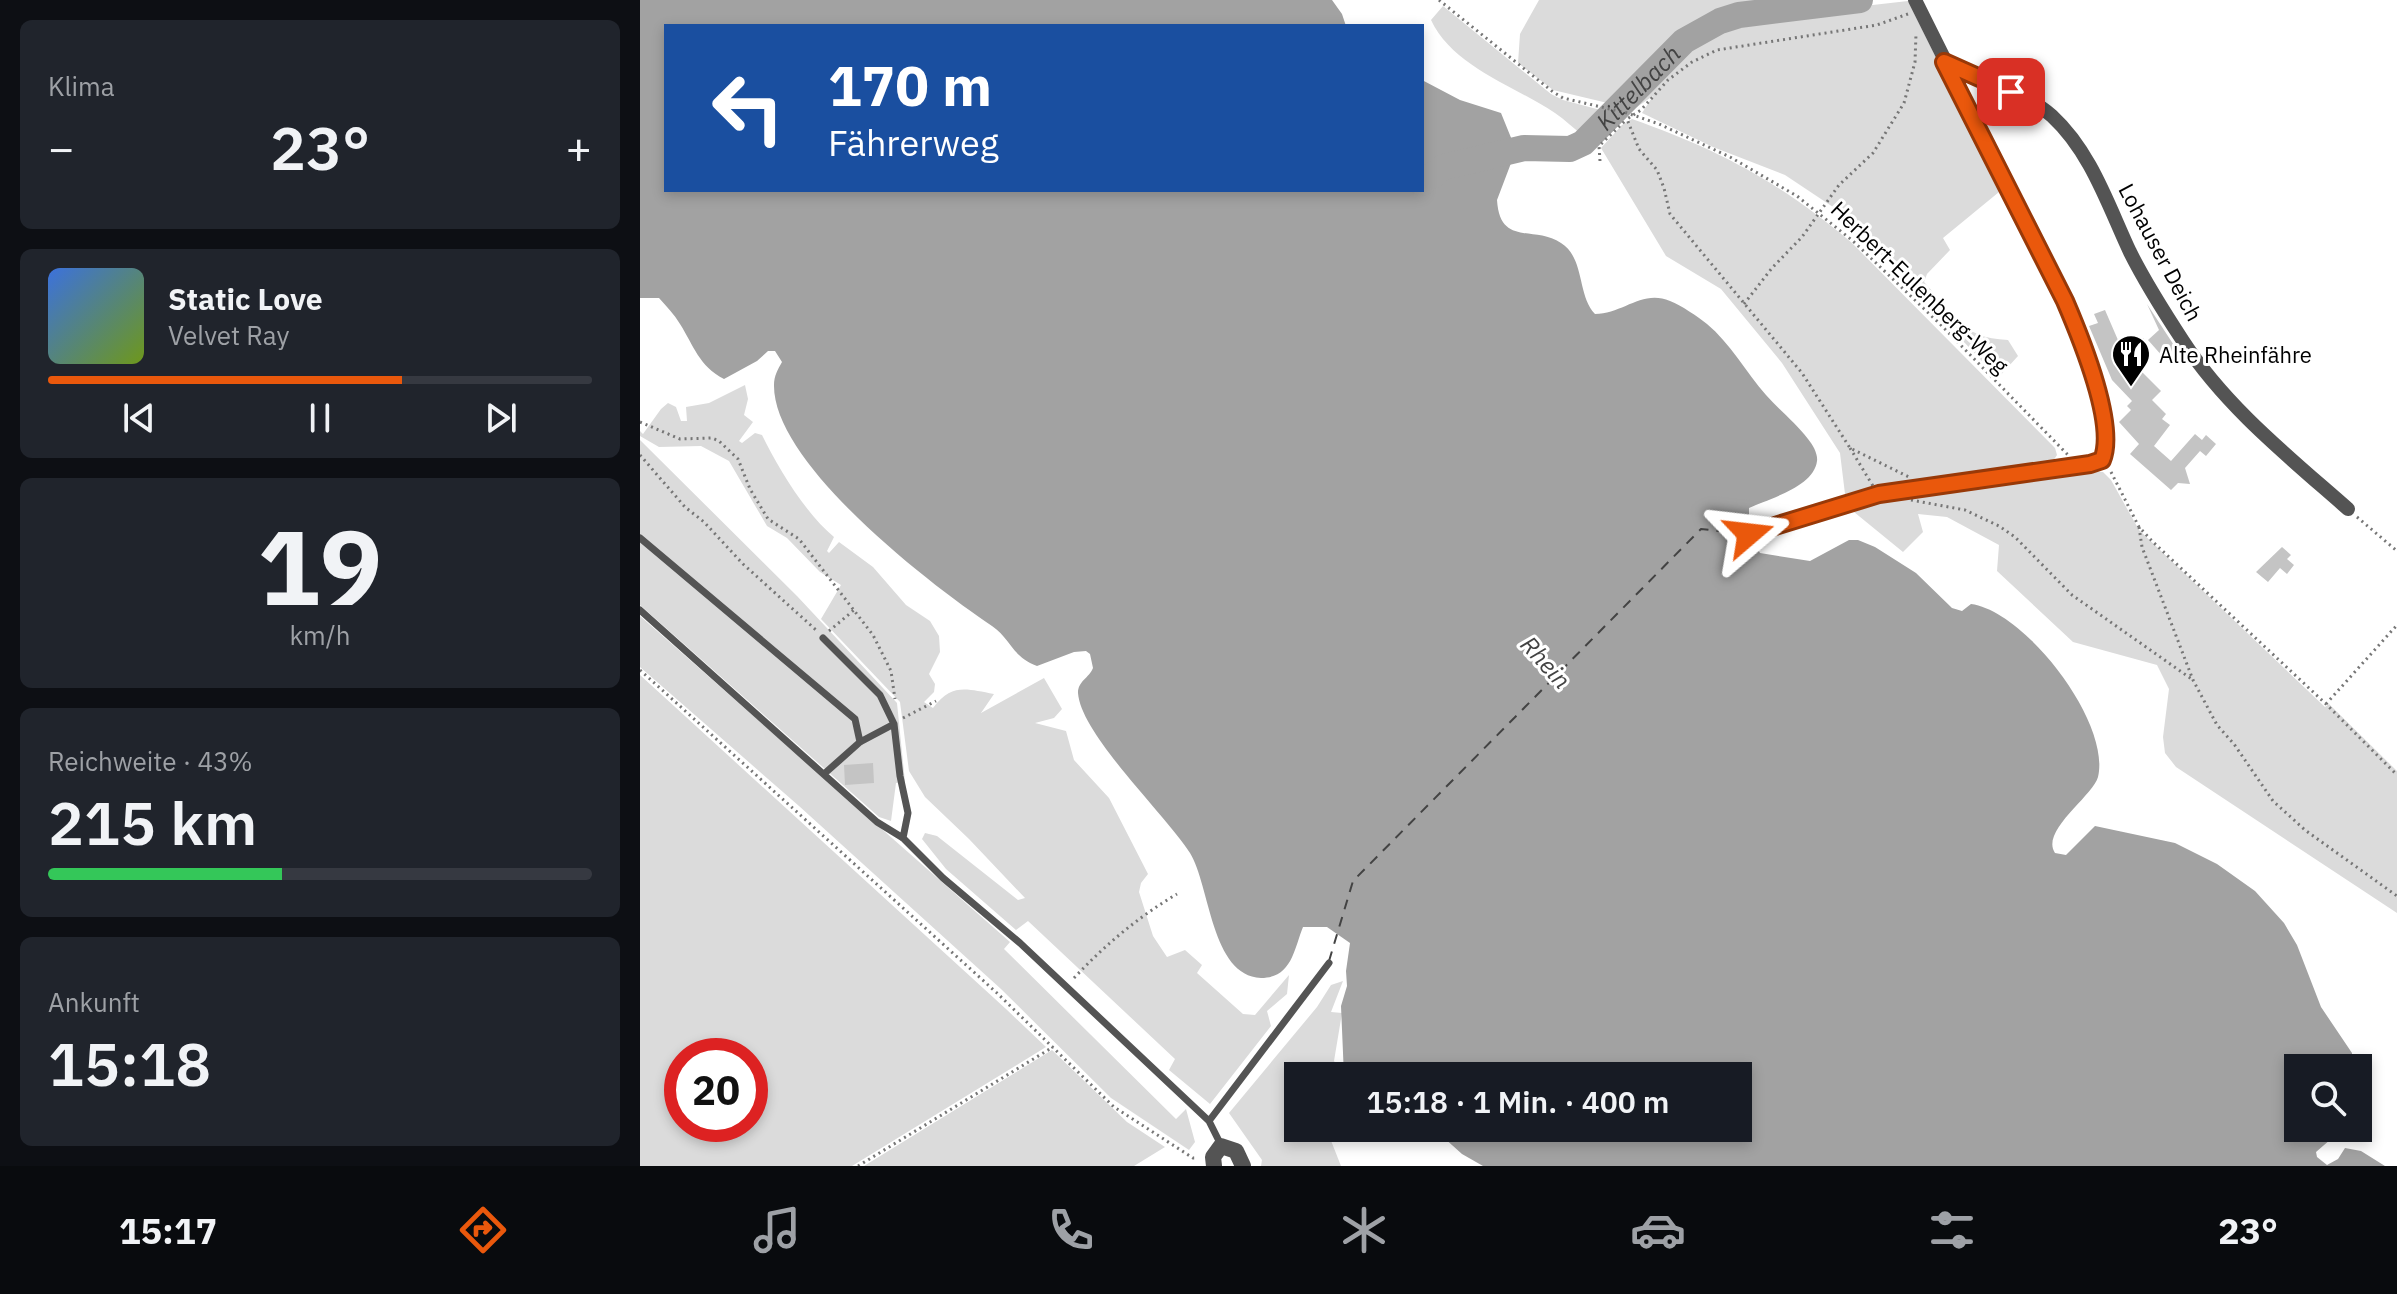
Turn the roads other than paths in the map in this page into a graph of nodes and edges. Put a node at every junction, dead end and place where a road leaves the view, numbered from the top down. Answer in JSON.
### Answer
{"nodes":[{"id":1,"x":1917,"y":5,"type":"edge"},
{"id":2,"x":1944,"y":62,"type":"junction"},
{"id":3,"x":2102,"y":460,"type":"joint"},
{"id":4,"x":2348,"y":509,"type":"road end"},
{"id":5,"x":1749,"y":534,"type":"dead end"},
{"id":6,"x":640,"y":538,"type":"edge"},
{"id":7,"x":640,"y":610,"type":"edge"},
{"id":8,"x":823,"y":638,"type":"road end"},
{"id":9,"x":893,"y":723,"type":"junction"},
{"id":10,"x":860,"y":742,"type":"junction"},
{"id":11,"x":824,"y":774,"type":"junction"},
{"id":12,"x":903,"y":838,"type":"junction"},
{"id":13,"x":1329,"y":963,"type":"dead end"},
{"id":14,"x":1209,"y":1121,"type":"junction"},
{"id":15,"x":1216,"y":1156,"type":"edge"},
{"id":16,"x":1243,"y":1166,"type":"edge"}],
"edges":[{"from":1,"to":2,"type":"street"},
{"from":2,"to":3,"type":"street"},
{"from":2,"to":4,"type":"street","name":"Lohauser Deich"},
{"from":3,"to":5,"type":"lane"},
{"from":6,"to":10,"type":"lane"},
{"from":7,"to":11,"type":"lane"},
{"from":8,"to":9,"type":"lane"},
{"from":9,"to":10,"type":"lane"},
{"from":9,"to":12,"type":"lane"},
{"from":10,"to":11,"type":"lane"},
{"from":11,"to":12,"type":"lane"},
{"from":12,"to":14,"type":"lane"},
{"from":13,"to":14,"type":"lane"},
{"from":14,"to":15,"type":"lane"},
{"from":15,"to":16,"type":"street"}]}
